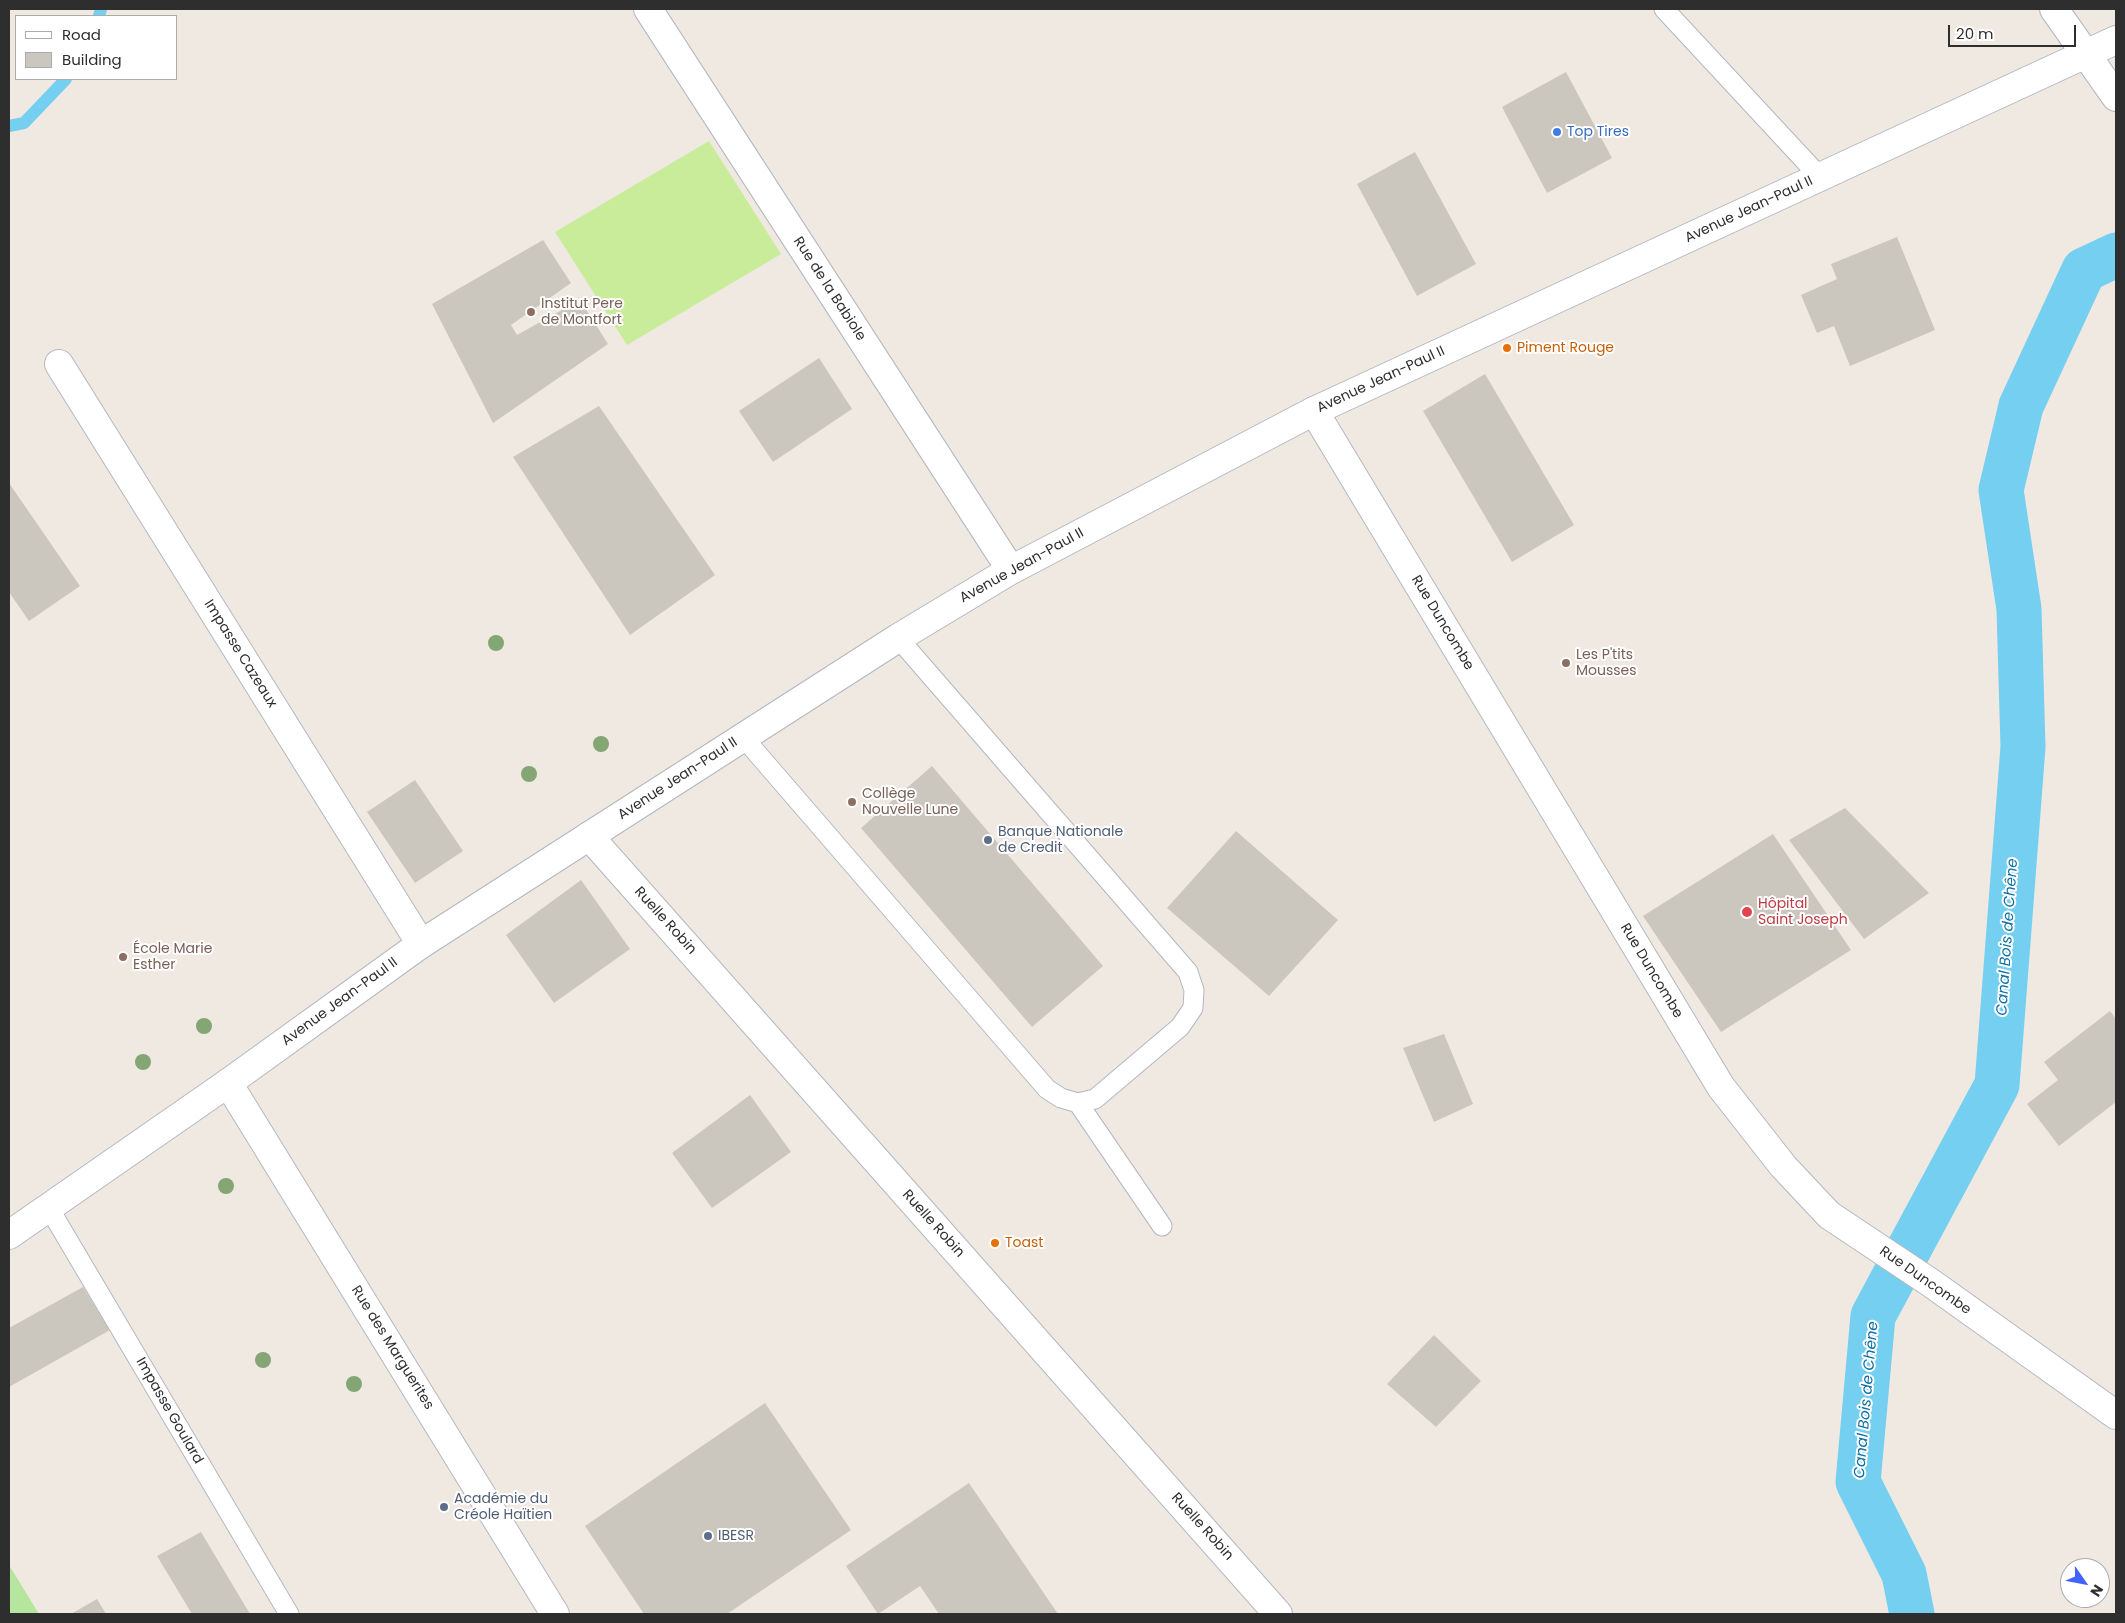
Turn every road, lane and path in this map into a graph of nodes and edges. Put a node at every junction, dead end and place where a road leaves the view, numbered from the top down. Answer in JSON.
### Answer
{"nodes":[{"id":1,"x":648,"y":9,"type":"edge"},
{"id":2,"x":1664,"y":9,"type":"edge"},
{"id":3,"x":2054,"y":9,"type":"edge"},
{"id":4,"x":2116,"y":40,"type":"edge"},
{"id":5,"x":2085,"y":55,"type":"junction"},
{"id":6,"x":2116,"y":97,"type":"edge"},
{"id":7,"x":1820,"y":177,"type":"junction"},
{"id":8,"x":59,"y":364,"type":"dead end"},
{"id":9,"x":1314,"y":410,"type":"junction"},
{"id":10,"x":1011,"y":570,"type":"junction"},
{"id":11,"x":898,"y":638,"type":"junction"},
{"id":12,"x":743,"y":737,"type":"junction"},
{"id":13,"x":589,"y":836,"type":"junction"},
{"id":14,"x":421,"y":944,"type":"junction"},
{"id":15,"x":228,"y":1083,"type":"junction"},
{"id":16,"x":1078,"y":1103,"type":"junction"},
{"id":17,"x":50,"y":1208,"type":"junction"},
{"id":18,"x":1162,"y":1226,"type":"dead end"},
{"id":19,"x":9,"y":1234,"type":"edge"},
{"id":20,"x":2116,"y":1415,"type":"edge"},
{"id":21,"x":1278,"y":1613,"type":"edge"},
{"id":22,"x":289,"y":1614,"type":"edge"},
{"id":23,"x":556,"y":1614,"type":"edge"}],
"edges":[{"from":1,"to":10,"type":"street","name":"Rue de la Babiole"},
{"from":2,"to":7,"type":"lane"},
{"from":3,"to":5,"type":"street"},
{"from":4,"to":5,"type":"street","name":"Avenue Jean-Paul II"},
{"from":5,"to":6,"type":"street"},
{"from":5,"to":7,"type":"street","name":"Avenue Jean-Paul II"},
{"from":7,"to":9,"type":"street","name":"Avenue Jean-Paul II"},
{"from":8,"to":14,"type":"street","name":"Impasse Cazeaux"},
{"from":9,"to":10,"type":"street","name":"Avenue Jean-Paul II"},
{"from":9,"to":20,"type":"street","name":"Rue Duncombe"},
{"from":10,"to":11,"type":"street","name":"Avenue Jean-Paul II"},
{"from":11,"to":12,"type":"street","name":"Avenue Jean-Paul II"},
{"from":11,"to":16,"type":"lane"},
{"from":12,"to":13,"type":"street","name":"Avenue Jean-Paul II"},
{"from":12,"to":16,"type":"lane"},
{"from":13,"to":14,"type":"street","name":"Avenue Jean-Paul II"},
{"from":13,"to":21,"type":"street","name":"Ruelle Robin"},
{"from":14,"to":15,"type":"street","name":"Avenue Jean-Paul II"},
{"from":15,"to":17,"type":"street","name":"Avenue Jean-Paul II"},
{"from":15,"to":23,"type":"street","name":"Rue des Marguerites"},
{"from":16,"to":18,"type":"lane"},
{"from":17,"to":19,"type":"street","name":"Avenue Jean-Paul II"},
{"from":17,"to":22,"type":"lane","name":"Impasse Goulard"}]}
